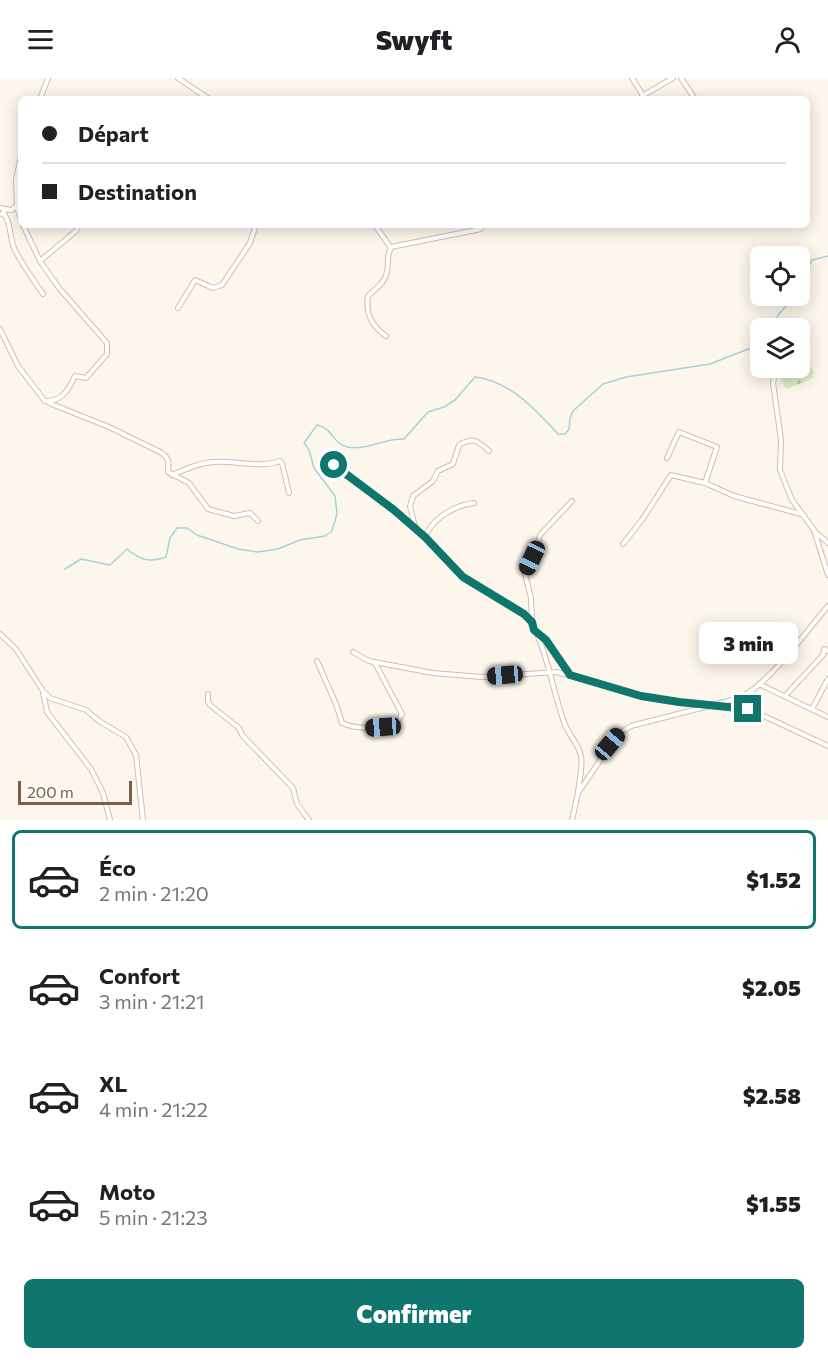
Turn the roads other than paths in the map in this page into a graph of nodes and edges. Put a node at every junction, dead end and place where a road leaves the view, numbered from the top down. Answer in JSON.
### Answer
{"nodes":[{"id":1,"x":48,"y":78,"type":"edge"},
{"id":2,"x":178,"y":78,"type":"edge"},
{"id":3,"x":632,"y":78,"type":"edge"},
{"id":4,"x":673,"y":78,"type":"edge"},
{"id":5,"x":681,"y":78,"type":"edge"},
{"id":6,"x":41,"y":96,"type":"edge"},
{"id":7,"x":205,"y":96,"type":"edge"},
{"id":8,"x":643,"y":96,"type":"edge"},
{"id":9,"x":646,"y":96,"type":"edge"},
{"id":10,"x":693,"y":96,"type":"edge"},
{"id":11,"x":18,"y":172,"type":"edge"},
{"id":12,"x":17,"y":207,"type":"junction"},
{"id":13,"x":18,"y":210,"type":"edge"},
{"id":14,"x":2,"y":211,"type":"edge"},
{"id":15,"x":0,"y":221,"type":"edge"},
{"id":16,"x":24,"y":228,"type":"edge"},
{"id":17,"x":78,"y":228,"type":"edge"},
{"id":18,"x":255,"y":228,"type":"edge"},
{"id":19,"x":377,"y":228,"type":"edge"},
{"id":20,"x":482,"y":228,"type":"edge"},
{"id":21,"x":391,"y":247,"type":"junction"},
{"id":22,"x":40,"y":261,"type":"junction"},
{"id":23,"x":43,"y":294,"type":"dead end"},
{"id":24,"x":178,"y":308,"type":"dead end"},
{"id":25,"x":0,"y":329,"type":"edge"},
{"id":26,"x":386,"y":336,"type":"dead end"},
{"id":27,"x":774,"y":378,"type":"edge"},
{"id":28,"x":45,"y":401,"type":"junction"},
{"id":29,"x":489,"y":451,"type":"dead end"},
{"id":30,"x":667,"y":458,"type":"dead end"},
{"id":31,"x":334,"y":465,"type":"dead end"},
{"id":32,"x":172,"y":475,"type":"junction"},
{"id":33,"x":705,"y":483,"type":"junction"},
{"id":34,"x":289,"y":493,"type":"dead end"},
{"id":35,"x":572,"y":501,"type":"dead end"},
{"id":36,"x":474,"y":503,"type":"dead end"},
{"id":37,"x":801,"y":514,"type":"junction"},
{"id":38,"x":258,"y":521,"type":"dead end"},
{"id":39,"x":415,"y":528,"type":"junction"},
{"id":40,"x":814,"y":531,"type":"junction"},
{"id":41,"x":425,"y":537,"type":"junction"},
{"id":42,"x":828,"y":543,"type":"edge"},
{"id":43,"x":623,"y":544,"type":"dead end"},
{"id":44,"x":828,"y":575,"type":"edge"},
{"id":45,"x":828,"y":606,"type":"edge"},
{"id":46,"x":532,"y":622,"type":"junction"},
{"id":47,"x":534,"y":630,"type":"junction"},
{"id":48,"x":0,"y":634,"type":"edge"},
{"id":49,"x":828,"y":651,"type":"edge"},
{"id":50,"x":353,"y":652,"type":"dead end"},
{"id":51,"x":317,"y":661,"type":"dead end"},
{"id":52,"x":374,"y":662,"type":"junction"},
{"id":53,"x":549,"y":671,"type":"junction"},
{"id":54,"x":570,"y":675,"type":"junction"},
{"id":55,"x":828,"y":679,"type":"edge"},
{"id":56,"x":759,"y":684,"type":"junction"},
{"id":57,"x":43,"y":692,"type":"junction"},
{"id":58,"x":208,"y":694,"type":"dead end"},
{"id":59,"x":785,"y":696,"type":"junction"},
{"id":60,"x":712,"y":705,"type":"junction"},
{"id":61,"x":812,"y":709,"type":"junction"},
{"id":62,"x":828,"y":717,"type":"edge"},
{"id":63,"x":828,"y":746,"type":"edge"},
{"id":64,"x":578,"y":793,"type":"junction"},
{"id":65,"x":110,"y":820,"type":"edge"},
{"id":66,"x":142,"y":820,"type":"edge"},
{"id":67,"x":309,"y":820,"type":"edge"},
{"id":68,"x":572,"y":820,"type":"edge"}],
"edges":[{"from":1,"to":6,"type":"street"},
{"from":2,"to":7,"type":"street"},
{"from":3,"to":8,"type":"street"},
{"from":4,"to":9,"type":"street"},
{"from":5,"to":10,"type":"street"},
{"from":11,"to":12,"type":"street"},
{"from":12,"to":13,"type":"street"},
{"from":12,"to":14,"type":"street"},
{"from":14,"to":15,"type":"street"},
{"from":14,"to":23,"type":"street"},
{"from":16,"to":22,"type":"street"},
{"from":17,"to":22,"type":"street"},
{"from":18,"to":24,"type":"street"},
{"from":19,"to":21,"type":"street"},
{"from":20,"to":21,"type":"street"},
{"from":21,"to":26,"type":"street"},
{"from":22,"to":28,"type":"street"},
{"from":25,"to":28,"type":"street"},
{"from":27,"to":37,"type":"street"},
{"from":28,"to":32,"type":"street"},
{"from":29,"to":39,"type":"street"},
{"from":30,"to":33,"type":"street"},
{"from":31,"to":39,"type":"street"},
{"from":32,"to":34,"type":"street"},
{"from":32,"to":38,"type":"street"},
{"from":33,"to":37,"type":"street"},
{"from":33,"to":43,"type":"street"},
{"from":35,"to":46,"type":"street"},
{"from":36,"to":41,"type":"street"},
{"from":37,"to":40,"type":"street"},
{"from":39,"to":41,"type":"street"},
{"from":40,"to":42,"type":"street"},
{"from":40,"to":44,"type":"street"},
{"from":41,"to":46,"type":"street"},
{"from":45,"to":56,"type":"street"},
{"from":46,"to":47,"type":"street"},
{"from":47,"to":53,"type":"street"},
{"from":47,"to":54,"type":"street"},
{"from":48,"to":57,"type":"street"},
{"from":49,"to":59,"type":"street"},
{"from":50,"to":52,"type":"street"},
{"from":51,"to":52,"type":"street"},
{"from":52,"to":53,"type":"street"},
{"from":53,"to":54,"type":"street"},
{"from":53,"to":64,"type":"street"},
{"from":54,"to":60,"type":"street"},
{"from":55,"to":61,"type":"street"},
{"from":56,"to":59,"type":"street"},
{"from":56,"to":60,"type":"street"},
{"from":57,"to":65,"type":"street"},
{"from":57,"to":66,"type":"street"},
{"from":58,"to":67,"type":"street"},
{"from":59,"to":61,"type":"street"},
{"from":60,"to":63,"type":"street"},
{"from":60,"to":64,"type":"street"},
{"from":61,"to":62,"type":"street"},
{"from":64,"to":68,"type":"street"}]}
